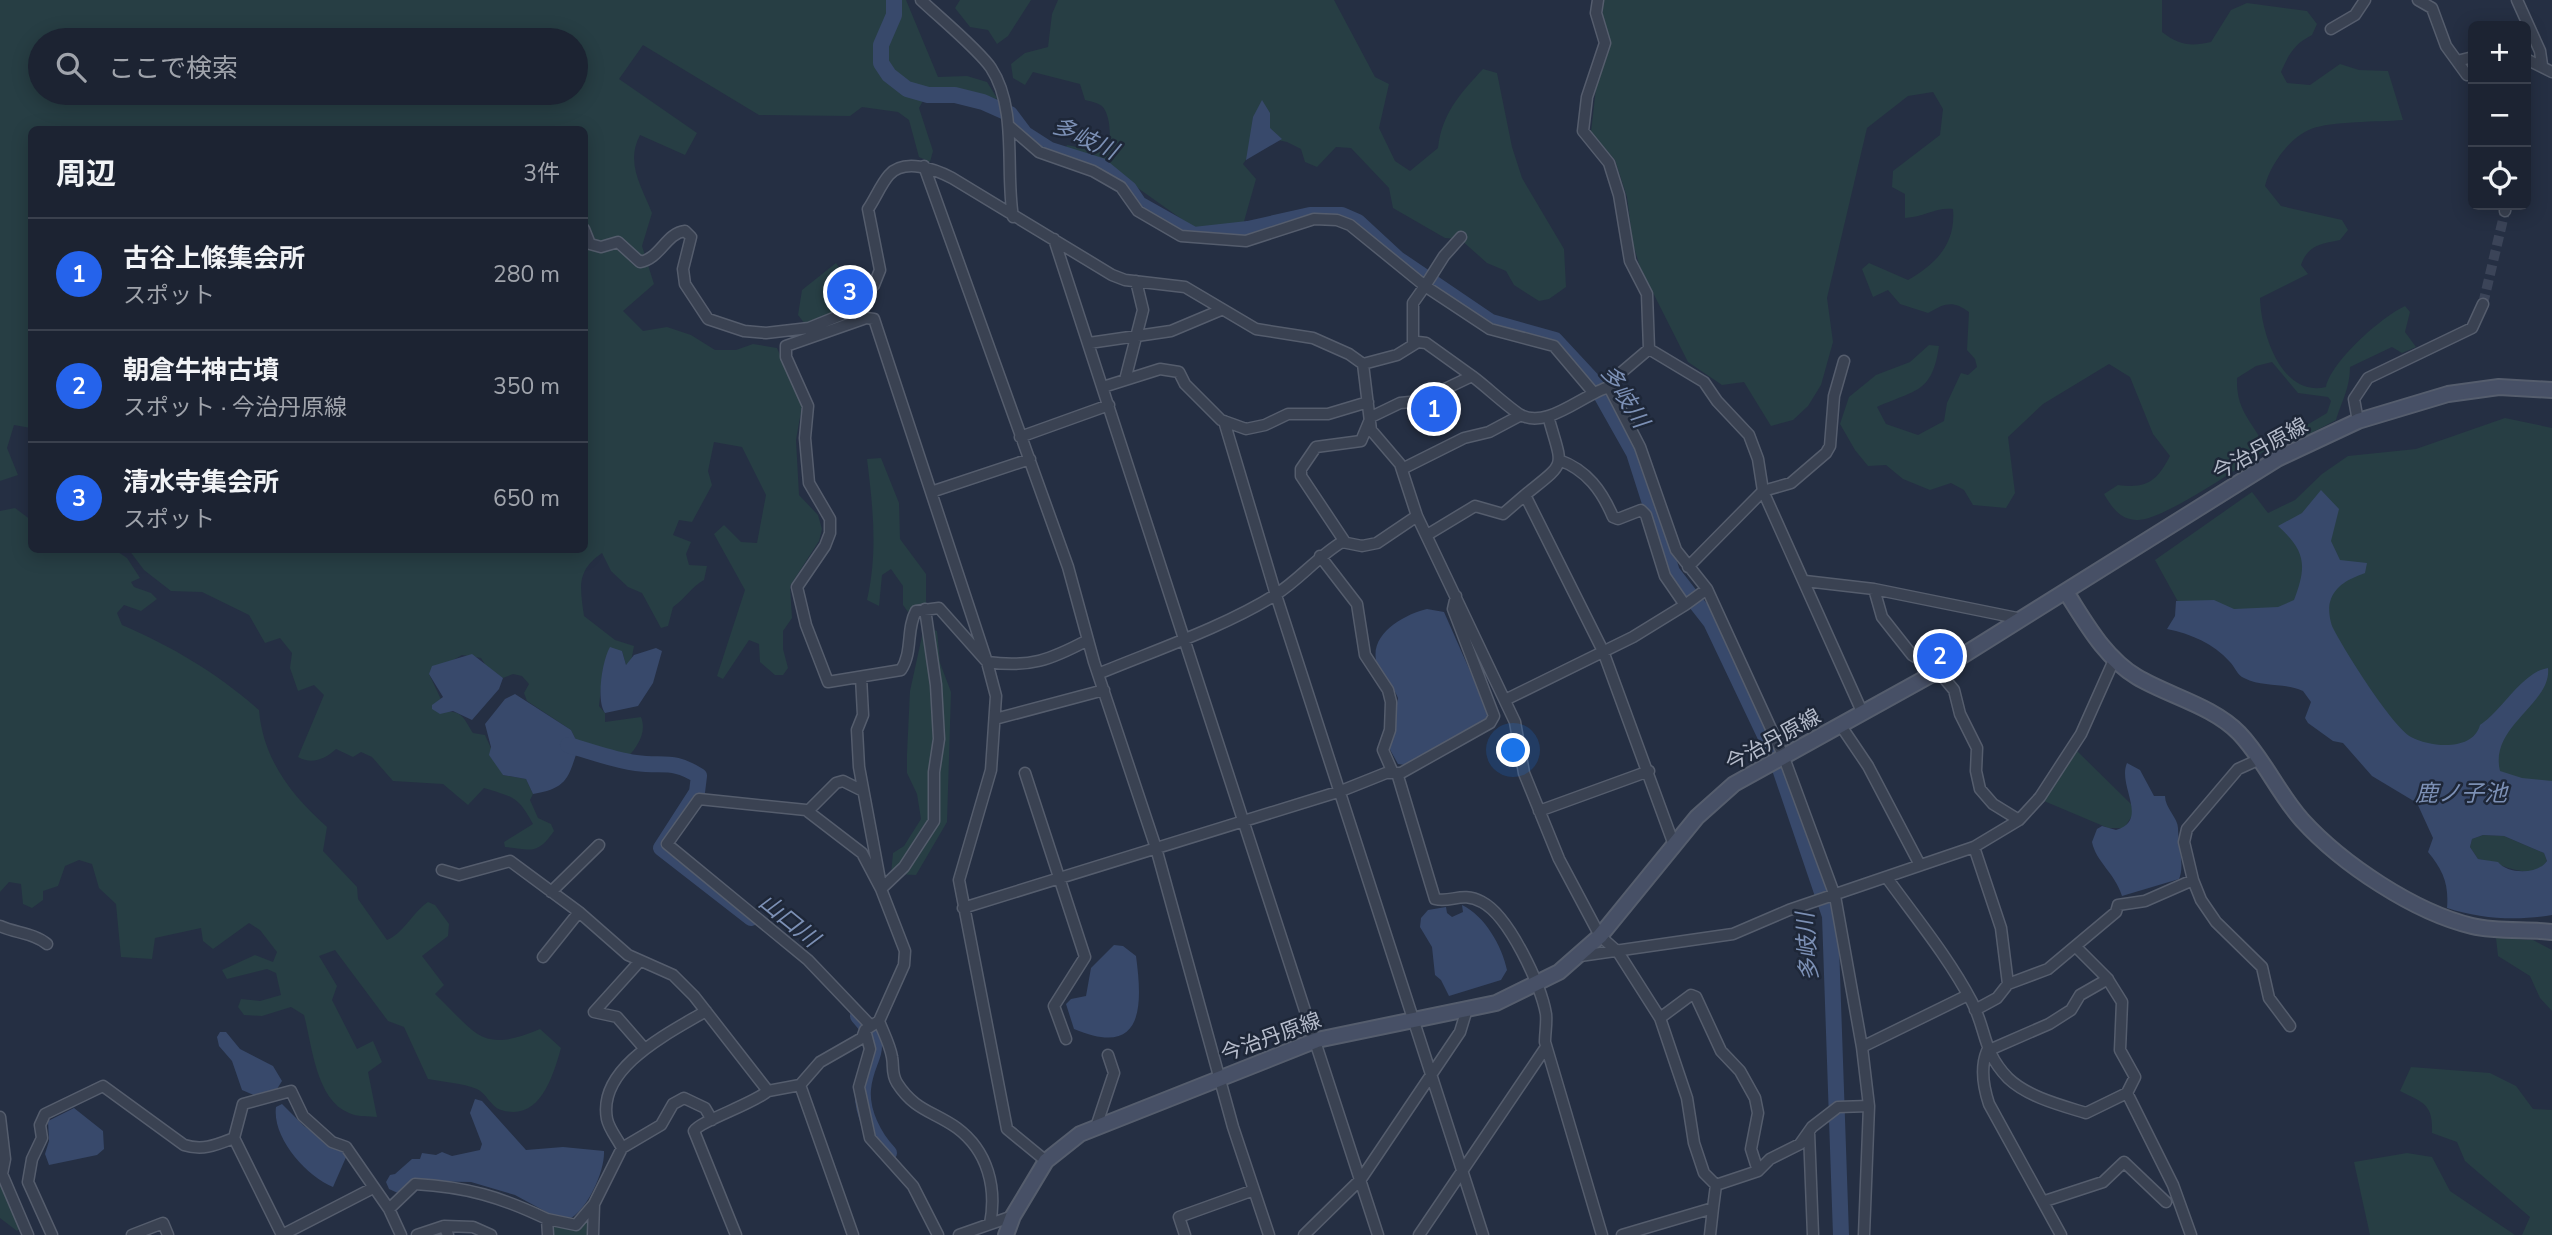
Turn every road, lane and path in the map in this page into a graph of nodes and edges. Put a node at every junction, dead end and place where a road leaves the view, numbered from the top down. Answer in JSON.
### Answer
{"nodes":[{"id":1,"x":921,"y":0,"type":"edge"},
{"id":2,"x":1598,"y":0,"type":"edge"},
{"id":3,"x":2365,"y":0,"type":"edge"},
{"id":4,"x":2418,"y":0,"type":"edge"},
{"id":5,"x":2517,"y":0,"type":"edge"},
{"id":6,"x":2331,"y":29,"type":"dead end"},
{"id":7,"x":2468,"y":58,"type":"edge"},
{"id":8,"x":2457,"y":61,"type":"junction"},
{"id":9,"x":2531,"y":61,"type":"edge"},
{"id":10,"x":2542,"y":65,"type":"junction"},
{"id":11,"x":2552,"y":72,"type":"edge"},
{"id":12,"x":2467,"y":75,"type":"dead end"},
{"id":13,"x":1009,"y":126,"type":"junction"},
{"id":14,"x":924,"y":166,"type":"junction"},
{"id":15,"x":1013,"y":217,"type":"junction"},
{"id":16,"x":1461,"y":237,"type":"dead end"},
{"id":17,"x":588,"y":239,"type":"edge"},
{"id":18,"x":1054,"y":239,"type":"junction"},
{"id":19,"x":1136,"y":281,"type":"junction"},
{"id":20,"x":1425,"y":286,"type":"junction"},
{"id":21,"x":2483,"y":304,"type":"tunnel mouth"},
{"id":22,"x":1221,"y":310,"type":"junction"},
{"id":23,"x":849,"y":318,"type":"junction"},
{"id":24,"x":1133,"y":337,"type":"junction"},
{"id":25,"x":1089,"y":343,"type":"junction"},
{"id":26,"x":1413,"y":345,"type":"junction"},
{"id":27,"x":1649,"y":349,"type":"junction"},
{"id":28,"x":1844,"y":361,"type":"dead end"},
{"id":29,"x":1363,"y":364,"type":"junction"},
{"id":30,"x":1472,"y":376,"type":"junction"},
{"id":31,"x":1125,"y":380,"type":"junction"},
{"id":32,"x":1103,"y":387,"type":"junction"},
{"id":33,"x":1607,"y":388,"type":"junction"},
{"id":34,"x":2552,"y":390,"type":"edge"},
{"id":35,"x":1593,"y":392,"type":"junction"},
{"id":36,"x":1368,"y":402,"type":"junction"},
{"id":37,"x":1109,"y":405,"type":"junction"},
{"id":38,"x":1521,"y":415,"type":"junction"},
{"id":39,"x":1548,"y":416,"type":"junction"},
{"id":40,"x":1371,"y":417,"type":"junction"},
{"id":41,"x":1224,"y":421,"type":"junction"},
{"id":42,"x":2358,"y":421,"type":"junction"},
{"id":43,"x":1020,"y":437,"type":"junction"},
{"id":44,"x":1030,"y":459,"type":"junction"},
{"id":45,"x":1559,"y":460,"type":"junction"},
{"id":46,"x":1402,"y":469,"type":"junction"},
{"id":47,"x":1763,"y":491,"type":"junction"},
{"id":48,"x":931,"y":492,"type":"junction"},
{"id":49,"x":1525,"y":495,"type":"junction"},
{"id":50,"x":1417,"y":516,"type":"junction"},
{"id":51,"x":1427,"y":535,"type":"junction"},
{"id":52,"x":1345,"y":542,"type":"junction"},
{"id":53,"x":1320,"y":556,"type":"junction"},
{"id":54,"x":1688,"y":567,"type":"junction"},
{"id":55,"x":1805,"y":581,"type":"junction"},
{"id":56,"x":1707,"y":589,"type":"junction"},
{"id":57,"x":1874,"y":589,"type":"junction"},
{"id":58,"x":2066,"y":592,"type":"junction"},
{"id":59,"x":1276,"y":595,"type":"junction"},
{"id":60,"x":1456,"y":596,"type":"junction"},
{"id":61,"x":1685,"y":605,"type":"junction"},
{"id":62,"x":925,"y":608,"type":"junction"},
{"id":63,"x":2023,"y":620,"type":"junction"},
{"id":64,"x":1184,"y":639,"type":"junction"},
{"id":65,"x":1088,"y":640,"type":"junction"},
{"id":66,"x":1602,"y":651,"type":"junction"},
{"id":67,"x":2114,"y":660,"type":"junction"},
{"id":68,"x":987,"y":663,"type":"junction"},
{"id":69,"x":1938,"y":671,"type":"junction"},
{"id":70,"x":1098,"y":674,"type":"junction"},
{"id":71,"x":861,"y":677,"type":"junction"},
{"id":72,"x":1104,"y":690,"type":"junction"},
{"id":73,"x":1505,"y":701,"type":"junction"},
{"id":74,"x":1863,"y":714,"type":"junction"},
{"id":75,"x":995,"y":719,"type":"junction"},
{"id":76,"x":1842,"y":726,"type":"junction"},
{"id":77,"x":1783,"y":755,"type":"junction"},
{"id":78,"x":2260,"y":760,"type":"junction"},
{"id":79,"x":1649,"y":771,"type":"junction"},
{"id":80,"x":1025,"y":773,"type":"dead end"},
{"id":81,"x":1395,"y":773,"type":"junction"},
{"id":82,"x":863,"y":790,"type":"junction"},
{"id":83,"x":1342,"y":790,"type":"junction"},
{"id":84,"x":808,"y":811,"type":"junction"},
{"id":85,"x":1539,"y":811,"type":"junction"},
{"id":86,"x":2019,"y":820,"type":"junction"},
{"id":87,"x":1245,"y":821,"type":"junction"},
{"id":88,"x":599,"y":845,"type":"dead end"},
{"id":89,"x":1674,"y":845,"type":"junction"},
{"id":90,"x":1974,"y":847,"type":"junction"},
{"id":91,"x":1156,"y":849,"type":"junction"},
{"id":92,"x":1920,"y":865,"type":"junction"},
{"id":93,"x":442,"y":870,"type":"dead end"},
{"id":94,"x":1061,"y":878,"type":"junction"},
{"id":95,"x":1887,"y":878,"type":"junction"},
{"id":96,"x":2193,"y":880,"type":"junction"},
{"id":97,"x":881,"y":889,"type":"junction"},
{"id":98,"x":551,"y":892,"type":"junction"},
{"id":99,"x":1835,"y":896,"type":"junction"},
{"id":100,"x":963,"y":908,"type":"junction"},
{"id":101,"x":579,"y":912,"type":"junction"},
{"id":102,"x":0,"y":926,"type":"edge"},
{"id":103,"x":2552,"y":932,"type":"edge"},
{"id":104,"x":1600,"y":936,"type":"junction"},
{"id":105,"x":47,"y":944,"type":"dead end"},
{"id":106,"x":2076,"y":947,"type":"junction"},
{"id":107,"x":1618,"y":952,"type":"junction"},
{"id":108,"x":1580,"y":956,"type":"junction"},
{"id":109,"x":543,"y":957,"type":"dead end"},
{"id":110,"x":640,"y":961,"type":"junction"},
{"id":111,"x":2108,"y":979,"type":"junction"},
{"id":112,"x":1538,"y":984,"type":"junction"},
{"id":113,"x":2008,"y":984,"type":"junction"},
{"id":114,"x":1968,"y":995,"type":"junction"},
{"id":115,"x":1467,"y":1009,"type":"junction"},
{"id":116,"x":1976,"y":1010,"type":"junction"},
{"id":117,"x":706,"y":1011,"type":"junction"},
{"id":118,"x":1660,"y":1018,"type":"junction"},
{"id":119,"x":1413,"y":1019,"type":"junction"},
{"id":120,"x":871,"y":1026,"type":"junction"},
{"id":121,"x":2290,"y":1027,"type":"dead end"},
{"id":122,"x":1066,"y":1039,"type":"dead end"},
{"id":123,"x":1317,"y":1040,"type":"junction"},
{"id":124,"x":1546,"y":1047,"type":"junction"},
{"id":125,"x":1862,"y":1047,"type":"junction"},
{"id":126,"x":644,"y":1048,"type":"junction"},
{"id":127,"x":1987,"y":1051,"type":"junction"},
{"id":128,"x":1108,"y":1055,"type":"dead end"},
{"id":129,"x":1431,"y":1074,"type":"junction"},
{"id":130,"x":1219,"y":1078,"type":"junction"},
{"id":131,"x":800,"y":1085,"type":"junction"},
{"id":132,"x":768,"y":1091,"type":"junction"},
{"id":133,"x":2127,"y":1093,"type":"junction"},
{"id":134,"x":1869,"y":1106,"type":"junction"},
{"id":135,"x":0,"y":1117,"type":"edge"},
{"id":136,"x":712,"y":1120,"type":"junction"},
{"id":137,"x":1096,"y":1127,"type":"junction"},
{"id":138,"x":1809,"y":1131,"type":"junction"},
{"id":139,"x":234,"y":1138,"type":"junction"},
{"id":140,"x":622,"y":1148,"type":"junction"},
{"id":141,"x":1046,"y":1161,"type":"junction"},
{"id":142,"x":1462,"y":1171,"type":"junction"},
{"id":143,"x":1758,"y":1171,"type":"junction"},
{"id":144,"x":1361,"y":1179,"type":"junction"},
{"id":145,"x":1716,"y":1185,"type":"junction"},
{"id":146,"x":373,"y":1188,"type":"junction"},
{"id":147,"x":1254,"y":1190,"type":"junction"},
{"id":148,"x":2045,"y":1201,"type":"junction"},
{"id":149,"x":2166,"y":1202,"type":"dead end"},
{"id":150,"x":594,"y":1204,"type":"junction"},
{"id":151,"x":1713,"y":1208,"type":"junction"},
{"id":152,"x":389,"y":1209,"type":"junction"},
{"id":153,"x":1013,"y":1216,"type":"junction"},
{"id":154,"x":547,"y":1219,"type":"junction"},
{"id":155,"x":990,"y":1224,"type":"junction"},
{"id":156,"x":446,"y":1230,"type":"edge"},
{"id":157,"x":28,"y":1235,"type":"edge"},
{"id":158,"x":52,"y":1235,"type":"edge"},
{"id":159,"x":132,"y":1235,"type":"edge"},
{"id":160,"x":169,"y":1235,"type":"edge"},
{"id":161,"x":282,"y":1235,"type":"edge"},
{"id":162,"x":401,"y":1235,"type":"edge"},
{"id":163,"x":417,"y":1235,"type":"edge"},
{"id":164,"x":491,"y":1235,"type":"edge"},
{"id":165,"x":548,"y":1235,"type":"edge"},
{"id":166,"x":593,"y":1235,"type":"edge"},
{"id":167,"x":736,"y":1235,"type":"edge"},
{"id":168,"x":853,"y":1235,"type":"edge"},
{"id":169,"x":938,"y":1235,"type":"edge"},
{"id":170,"x":959,"y":1235,"type":"edge"},
{"id":171,"x":1006,"y":1235,"type":"edge"},
{"id":172,"x":1185,"y":1235,"type":"edge"},
{"id":173,"x":1269,"y":1235,"type":"edge"},
{"id":174,"x":1304,"y":1235,"type":"edge"},
{"id":175,"x":1378,"y":1235,"type":"edge"},
{"id":176,"x":1419,"y":1235,"type":"edge"},
{"id":177,"x":1483,"y":1235,"type":"edge"},
{"id":178,"x":1602,"y":1235,"type":"edge"},
{"id":179,"x":1622,"y":1235,"type":"edge"},
{"id":180,"x":1710,"y":1235,"type":"edge"},
{"id":181,"x":1813,"y":1235,"type":"edge"},
{"id":182,"x":1864,"y":1235,"type":"edge"},
{"id":183,"x":2061,"y":1235,"type":"edge"},
{"id":184,"x":2191,"y":1235,"type":"edge"}],
"edges":[{"from":1,"to":13,"type":"street"},
{"from":2,"to":27,"type":"street"},
{"from":3,"to":6,"type":"street"},
{"from":4,"to":8,"type":"street"},
{"from":5,"to":10,"type":"street"},
{"from":7,"to":8,"type":"street"},
{"from":8,"to":12,"type":"street"},
{"from":9,"to":10,"type":"street"},
{"from":10,"to":11,"type":"street"},
{"from":13,"to":15,"type":"street"},
{"from":13,"to":20,"type":"street"},
{"from":14,"to":15,"type":"street"},
{"from":14,"to":23,"type":"street"},
{"from":14,"to":43,"type":"street"},
{"from":15,"to":18,"type":"street"},
{"from":16,"to":20,"type":"street"},
{"from":17,"to":23,"type":"street"},
{"from":18,"to":19,"type":"street"},
{"from":18,"to":25,"type":"street"},
{"from":19,"to":22,"type":"street"},
{"from":19,"to":24,"type":"street"},
{"from":20,"to":26,"type":"street"},
{"from":20,"to":35,"type":"street"},
{"from":21,"to":42,"type":"street"},
{"from":22,"to":24,"type":"street"},
{"from":22,"to":29,"type":"street"},
{"from":23,"to":48,"type":"street"},
{"from":23,"to":71,"type":"street"},
{"from":24,"to":25,"type":"street"},
{"from":24,"to":31,"type":"street"},
{"from":25,"to":32,"type":"street"},
{"from":26,"to":29,"type":"street"},
{"from":26,"to":30,"type":"street"},
{"from":27,"to":33,"type":"street"},
{"from":27,"to":47,"type":"street"},
{"from":28,"to":47,"type":"street"},
{"from":29,"to":36,"type":"street"},
{"from":30,"to":38,"type":"street"},
{"from":30,"to":40,"type":"street"},
{"from":31,"to":32,"type":"street"},
{"from":31,"to":41,"type":"street"},
{"from":32,"to":37,"type":"street"},
{"from":33,"to":35,"type":"street"},
{"from":33,"to":54,"type":"street"},
{"from":34,"to":42,"type":"main road","name":"今治丹原線"},
{"from":35,"to":39,"type":"street"},
{"from":36,"to":40,"type":"street"},
{"from":36,"to":41,"type":"street"},
{"from":37,"to":43,"type":"street"},
{"from":37,"to":64,"type":"street"},
{"from":38,"to":39,"type":"street"},
{"from":38,"to":46,"type":"street"},
{"from":39,"to":45,"type":"street"},
{"from":40,"to":46,"type":"street"},
{"from":40,"to":52,"type":"street"},
{"from":41,"to":59,"type":"street"},
{"from":42,"to":58,"type":"main road","name":"今治丹原線"},
{"from":43,"to":44,"type":"street"},
{"from":44,"to":48,"type":"street"},
{"from":44,"to":65,"type":"street"},
{"from":45,"to":49,"type":"street"},
{"from":45,"to":61,"type":"street"},
{"from":46,"to":50,"type":"street"},
{"from":47,"to":54,"type":"street"},
{"from":47,"to":55,"type":"street"},
{"from":48,"to":68,"type":"street"},
{"from":49,"to":51,"type":"street"},
{"from":49,"to":66,"type":"street"},
{"from":50,"to":51,"type":"street"},
{"from":50,"to":52,"type":"street"},
{"from":51,"to":60,"type":"street"},
{"from":52,"to":53,"type":"street"},
{"from":53,"to":59,"type":"street"},
{"from":53,"to":81,"type":"street"},
{"from":54,"to":56,"type":"street"},
{"from":55,"to":57,"type":"street"},
{"from":55,"to":74,"type":"street"},
{"from":56,"to":61,"type":"street"},
{"from":56,"to":77,"type":"street"},
{"from":57,"to":63,"type":"street"},
{"from":57,"to":69,"type":"street"},
{"from":58,"to":63,"type":"main road","name":"今治丹原線"},
{"from":58,"to":67,"type":"main road"},
{"from":59,"to":64,"type":"street"},
{"from":59,"to":83,"type":"street"},
{"from":60,"to":73,"type":"street"},
{"from":60,"to":81,"type":"street"},
{"from":61,"to":66,"type":"street"},
{"from":62,"to":68,"type":"street"},
{"from":62,"to":71,"type":"street"},
{"from":62,"to":97,"type":"street"},
{"from":63,"to":69,"type":"main road","name":"今治丹原線"},
{"from":64,"to":70,"type":"street"},
{"from":64,"to":87,"type":"street"},
{"from":65,"to":68,"type":"street"},
{"from":65,"to":70,"type":"street"},
{"from":66,"to":73,"type":"street"},
{"from":66,"to":79,"type":"street"},
{"from":67,"to":78,"type":"main road"},
{"from":67,"to":86,"type":"street"},
{"from":68,"to":75,"type":"street"},
{"from":69,"to":74,"type":"main road","name":"今治丹原線"},
{"from":69,"to":86,"type":"street"},
{"from":70,"to":72,"type":"street"},
{"from":71,"to":82,"type":"street"},
{"from":72,"to":75,"type":"street"},
{"from":72,"to":91,"type":"street"},
{"from":73,"to":85,"type":"street"},
{"from":74,"to":76,"type":"main road","name":"今治丹原線"},
{"from":75,"to":100,"type":"street"},
{"from":76,"to":77,"type":"main road","name":"今治丹原線"},
{"from":76,"to":92,"type":"street"},
{"from":77,"to":89,"type":"main road","name":"今治丹原線"},
{"from":77,"to":99,"type":"street"},
{"from":78,"to":96,"type":"street"},
{"from":78,"to":103,"type":"main road"},
{"from":79,"to":85,"type":"street"},
{"from":79,"to":89,"type":"street"},
{"from":80,"to":94,"type":"street"},
{"from":81,"to":83,"type":"street"},
{"from":81,"to":112,"type":"street"},
{"from":82,"to":84,"type":"street"},
{"from":82,"to":97,"type":"street"},
{"from":83,"to":87,"type":"street"},
{"from":83,"to":119,"type":"street"},
{"from":84,"to":97,"type":"street"},
{"from":84,"to":120,"type":"street"},
{"from":85,"to":104,"type":"street"},
{"from":86,"to":90,"type":"street"},
{"from":87,"to":91,"type":"street"},
{"from":87,"to":123,"type":"street"},
{"from":88,"to":98,"type":"street"},
{"from":89,"to":104,"type":"main road","name":"今治丹原線"},
{"from":90,"to":92,"type":"street"},
{"from":90,"to":113,"type":"street"},
{"from":91,"to":94,"type":"street"},
{"from":91,"to":130,"type":"street"},
{"from":92,"to":95,"type":"street"},
{"from":93,"to":98,"type":"street"},
{"from":94,"to":100,"type":"street"},
{"from":94,"to":122,"type":"street"},
{"from":95,"to":99,"type":"street"},
{"from":95,"to":114,"type":"street"},
{"from":96,"to":106,"type":"street"},
{"from":96,"to":121,"type":"street"},
{"from":97,"to":120,"type":"street"},
{"from":98,"to":101,"type":"street"},
{"from":99,"to":107,"type":"street"},
{"from":99,"to":125,"type":"street"},
{"from":100,"to":141,"type":"street"},
{"from":101,"to":109,"type":"street"},
{"from":101,"to":110,"type":"street"},
{"from":102,"to":105,"type":"street"},
{"from":104,"to":107,"type":"street"},
{"from":104,"to":108,"type":"main road","name":"今治丹原線"},
{"from":106,"to":111,"type":"street"},
{"from":106,"to":113,"type":"street"},
{"from":107,"to":108,"type":"street"},
{"from":107,"to":118,"type":"street"},
{"from":108,"to":112,"type":"main road","name":"今治丹原線"},
{"from":110,"to":117,"type":"street"},
{"from":110,"to":126,"type":"street"},
{"from":111,"to":127,"type":"street"},
{"from":111,"to":133,"type":"street"},
{"from":112,"to":115,"type":"main road","name":"今治丹原線"},
{"from":112,"to":124,"type":"street"},
{"from":113,"to":116,"type":"street"},
{"from":114,"to":116,"type":"street"},
{"from":114,"to":125,"type":"street"},
{"from":115,"to":119,"type":"main road","name":"今治丹原線"},
{"from":115,"to":129,"type":"street"},
{"from":116,"to":127,"type":"street"},
{"from":117,"to":126,"type":"street"},
{"from":117,"to":132,"type":"street"},
{"from":118,"to":143,"type":"street"},
{"from":118,"to":145,"type":"street"},
{"from":119,"to":123,"type":"main road","name":"今治丹原線"},
{"from":119,"to":129,"type":"street"},
{"from":120,"to":131,"type":"street"},
{"from":120,"to":155,"type":"street"},
{"from":120,"to":169,"type":"street"},
{"from":123,"to":130,"type":"main road","name":"今治丹原線"},
{"from":123,"to":144,"type":"street"},
{"from":124,"to":142,"type":"street"},
{"from":124,"to":178,"type":"street"},
{"from":125,"to":134,"type":"street"},
{"from":126,"to":140,"type":"street"},
{"from":127,"to":133,"type":"street"},
{"from":127,"to":148,"type":"street"},
{"from":128,"to":137,"type":"street"},
{"from":129,"to":142,"type":"street"},
{"from":129,"to":144,"type":"street"},
{"from":130,"to":137,"type":"main road","name":"今治丹原線"},
{"from":130,"to":147,"type":"street"},
{"from":131,"to":132,"type":"street"},
{"from":131,"to":168,"type":"street"},
{"from":132,"to":136,"type":"street"},
{"from":133,"to":184,"type":"street"},
{"from":134,"to":138,"type":"street"},
{"from":134,"to":182,"type":"street"},
{"from":135,"to":157,"type":"street"},
{"from":136,"to":140,"type":"street"},
{"from":136,"to":167,"type":"street"},
{"from":137,"to":141,"type":"main road","name":"今治丹原線"},
{"from":138,"to":143,"type":"street"},
{"from":138,"to":181,"type":"street"},
{"from":139,"to":146,"type":"street"},
{"from":139,"to":158,"type":"street"},
{"from":139,"to":161,"type":"street"},
{"from":140,"to":150,"type":"street"},
{"from":141,"to":153,"type":"main road","name":"今治丹原線"},
{"from":142,"to":176,"type":"street"},
{"from":142,"to":177,"type":"street"},
{"from":143,"to":145,"type":"street"},
{"from":144,"to":174,"type":"street"},
{"from":144,"to":175,"type":"street"},
{"from":145,"to":151,"type":"street"},
{"from":146,"to":152,"type":"street"},
{"from":146,"to":161,"type":"street"},
{"from":147,"to":172,"type":"street"},
{"from":147,"to":173,"type":"street"},
{"from":148,"to":149,"type":"street"},
{"from":148,"to":183,"type":"street"},
{"from":150,"to":154,"type":"street"},
{"from":150,"to":166,"type":"street"},
{"from":151,"to":179,"type":"street"},
{"from":151,"to":180,"type":"street"},
{"from":152,"to":154,"type":"street"},
{"from":152,"to":162,"type":"street"},
{"from":153,"to":155,"type":"street"},
{"from":153,"to":171,"type":"main road","name":"今治丹原線"},
{"from":154,"to":165,"type":"street"},
{"from":155,"to":170,"type":"street"},
{"from":156,"to":163,"type":"street"},
{"from":156,"to":164,"type":"street"},
{"from":159,"to":160,"type":"street"}]}
